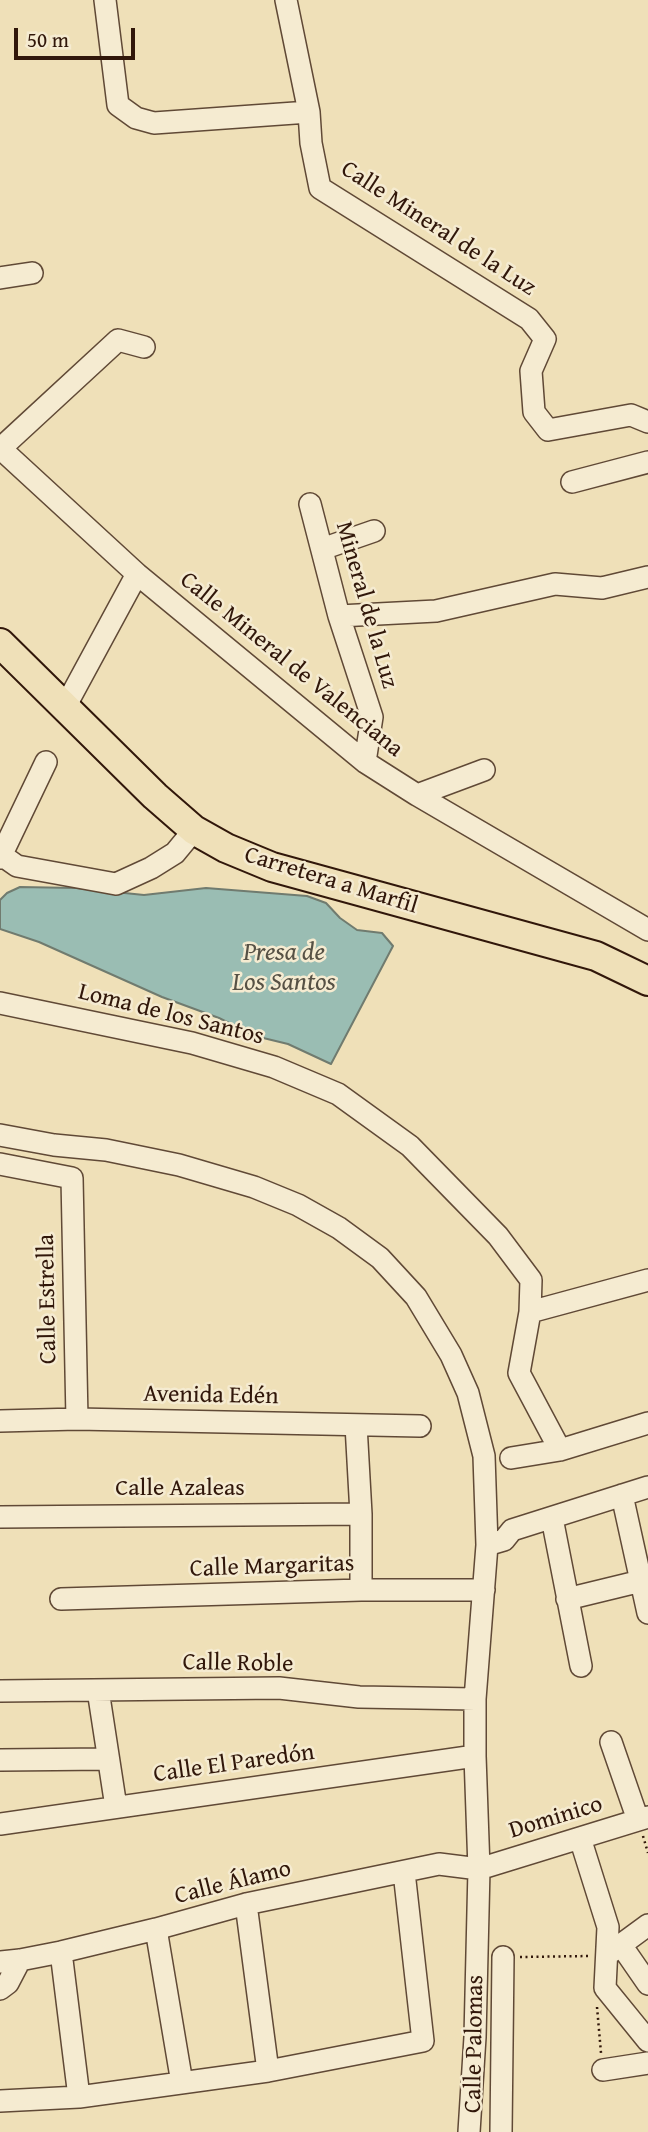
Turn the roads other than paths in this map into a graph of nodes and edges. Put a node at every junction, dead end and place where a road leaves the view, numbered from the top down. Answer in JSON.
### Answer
{"nodes":[{"id":1,"x":105,"y":0,"type":"edge"},
{"id":2,"x":286,"y":0,"type":"edge"},
{"id":3,"x":309,"y":111,"type":"junction"},
{"id":4,"x":32,"y":273,"type":"dead end"},
{"id":5,"x":0,"y":278,"type":"edge"},
{"id":6,"x":144,"y":347,"type":"dead end"},
{"id":7,"x":648,"y":422,"type":"edge"},
{"id":8,"x":0,"y":448,"type":"edge"},
{"id":9,"x":648,"y":462,"type":"edge"},
{"id":10,"x":572,"y":482,"type":"dead end"},
{"id":11,"x":310,"y":504,"type":"dead end"},
{"id":12,"x":374,"y":531,"type":"dead end"},
{"id":13,"x":322,"y":548,"type":"junction"},
{"id":14,"x":137,"y":574,"type":"junction"},
{"id":15,"x":648,"y":577,"type":"edge"},
{"id":16,"x":340,"y":616,"type":"junction"},
{"id":17,"x":0,"y":643,"type":"edge"},
{"id":18,"x":65,"y":707,"type":"junction"},
{"id":19,"x":46,"y":762,"type":"dead end"},
{"id":20,"x":365,"y":762,"type":"junction"},
{"id":21,"x":484,"y":770,"type":"dead end"},
{"id":22,"x":417,"y":795,"type":"junction"},
{"id":23,"x":194,"y":830,"type":"junction"},
{"id":24,"x":0,"y":856,"type":"edge"},
{"id":25,"x":645,"y":925,"type":"edge"},
{"id":26,"x":648,"y":981,"type":"edge"},
{"id":27,"x":0,"y":1003,"type":"edge"},
{"id":28,"x":0,"y":1135,"type":"edge"},
{"id":29,"x":0,"y":1164,"type":"edge"},
{"id":30,"x":648,"y":1280,"type":"edge"},
{"id":31,"x":530,"y":1312,"type":"junction"},
{"id":32,"x":77,"y":1419,"type":"junction"},
{"id":33,"x":0,"y":1421,"type":"edge"},
{"id":34,"x":648,"y":1423,"type":"edge"},
{"id":35,"x":356,"y":1425,"type":"junction"},
{"id":36,"x":421,"y":1426,"type":"dead end"},
{"id":37,"x":560,"y":1450,"type":"junction"},
{"id":38,"x":511,"y":1458,"type":"dead end"},
{"id":39,"x":648,"y":1487,"type":"edge"},
{"id":40,"x":622,"y":1495,"type":"junction"},
{"id":41,"x":361,"y":1514,"type":"junction"},
{"id":42,"x":0,"y":1517,"type":"edge"},
{"id":43,"x":552,"y":1518,"type":"junction"},
{"id":44,"x":488,"y":1545,"type":"junction"},
{"id":45,"x":641,"y":1581,"type":"junction"},
{"id":46,"x":361,"y":1590,"type":"junction"},
{"id":47,"x":484,"y":1590,"type":"junction"},
{"id":48,"x":61,"y":1599,"type":"dead end"},
{"id":49,"x":567,"y":1599,"type":"junction"},
{"id":50,"x":648,"y":1613,"type":"edge"},
{"id":51,"x":581,"y":1666,"type":"dead end"},
{"id":52,"x":97,"y":1690,"type":"junction"},
{"id":53,"x":0,"y":1691,"type":"edge"},
{"id":54,"x":475,"y":1699,"type":"junction"},
{"id":55,"x":611,"y":1742,"type":"dead end"},
{"id":56,"x":475,"y":1756,"type":"junction"},
{"id":57,"x":108,"y":1759,"type":"junction"},
{"id":58,"x":0,"y":1760,"type":"edge"},
{"id":59,"x":116,"y":1807,"type":"junction"},
{"id":60,"x":643,"y":1818,"type":"edge"},
{"id":61,"x":0,"y":1824,"type":"edge"},
{"id":62,"x":580,"y":1838,"type":"junction"},
{"id":63,"x":480,"y":1869,"type":"junction"},
{"id":64,"x":404,"y":1872,"type":"junction"},
{"id":65,"x":246,"y":1904,"type":"junction"},
{"id":66,"x":648,"y":1925,"type":"edge"},
{"id":67,"x":156,"y":1929,"type":"junction"},
{"id":68,"x":614,"y":1950,"type":"junction"},
{"id":69,"x":61,"y":1952,"type":"junction"},
{"id":70,"x":503,"y":1957,"type":"road end"},
{"id":71,"x":10,"y":1961,"type":"edge"},
{"id":72,"x":648,"y":1984,"type":"edge"},
{"id":73,"x":0,"y":1989,"type":"edge"},
{"id":74,"x":648,"y":2041,"type":"edge"},
{"id":75,"x":648,"y":2063,"type":"edge"},
{"id":76,"x":603,"y":2070,"type":"road end"},
{"id":77,"x":268,"y":2071,"type":"junction"},
{"id":78,"x":182,"y":2083,"type":"junction"},
{"id":79,"x":79,"y":2097,"type":"junction"},
{"id":80,"x":0,"y":2101,"type":"edge"},
{"id":81,"x":468,"y":2132,"type":"edge"},
{"id":82,"x":501,"y":2132,"type":"edge"}],
"edges":[{"from":1,"to":3,"type":"street"},
{"from":2,"to":3,"type":"street","name":"Calle Mineral de la Luz"},
{"from":3,"to":7,"type":"street","name":"Calle Mineral de la Luz"},
{"from":4,"to":5,"type":"street"},
{"from":6,"to":8,"type":"street"},
{"from":8,"to":14,"type":"street","name":"Calle Mineral de Valenciana"},
{"from":9,"to":10,"type":"street"},
{"from":11,"to":13,"type":"street","name":"Mineral de la Luz"},
{"from":12,"to":13,"type":"street"},
{"from":13,"to":16,"type":"street","name":"Mineral de la Luz"},
{"from":14,"to":18,"type":"street"},
{"from":14,"to":20,"type":"street","name":"Calle Mineral de Valenciana"},
{"from":15,"to":16,"type":"street"},
{"from":16,"to":20,"type":"street","name":"Mineral de la Luz"},
{"from":17,"to":18,"type":"main road","name":"Carretera a Marfil"},
{"from":18,"to":23,"type":"main road","name":"Carretera a Marfil"},
{"from":19,"to":24,"type":"street"},
{"from":20,"to":22,"type":"street","name":"Calle Mineral de Valenciana"},
{"from":21,"to":22,"type":"street"},
{"from":22,"to":25,"type":"street","name":"Calle Mineral de Valenciana"},
{"from":23,"to":24,"type":"street"},
{"from":23,"to":26,"type":"main road","name":"Carretera a Marfil"},
{"from":27,"to":31,"type":"street","name":"Loma de los Santos"},
{"from":28,"to":44,"type":"street"},
{"from":29,"to":32,"type":"street","name":"Calle Estrella"},
{"from":30,"to":31,"type":"street"},
{"from":31,"to":37,"type":"street","name":"Loma de los Santos"},
{"from":32,"to":33,"type":"street","name":"Avenida Edén"},
{"from":32,"to":35,"type":"street","name":"Avenida Edén"},
{"from":34,"to":37,"type":"street"},
{"from":35,"to":36,"type":"street","name":"Avenida Edén"},
{"from":35,"to":41,"type":"street"},
{"from":37,"to":38,"type":"street"},
{"from":39,"to":40,"type":"street"},
{"from":40,"to":43,"type":"street"},
{"from":40,"to":45,"type":"street"},
{"from":41,"to":42,"type":"street","name":"Calle Azaleas"},
{"from":41,"to":46,"type":"street"},
{"from":43,"to":44,"type":"street"},
{"from":43,"to":49,"type":"street"},
{"from":44,"to":47,"type":"street"},
{"from":45,"to":49,"type":"street"},
{"from":45,"to":50,"type":"street"},
{"from":46,"to":47,"type":"street","name":"Calle Margaritas"},
{"from":46,"to":48,"type":"street","name":"Calle Margaritas"},
{"from":47,"to":54,"type":"street"},
{"from":49,"to":51,"type":"street"},
{"from":52,"to":53,"type":"street","name":"Calle Roble"},
{"from":52,"to":54,"type":"street","name":"Calle Roble"},
{"from":52,"to":57,"type":"street"},
{"from":54,"to":56,"type":"street"},
{"from":55,"to":60,"type":"street"},
{"from":56,"to":59,"type":"street","name":"Calle El Paredón"},
{"from":56,"to":63,"type":"street"},
{"from":57,"to":58,"type":"street"},
{"from":57,"to":59,"type":"street"},
{"from":59,"to":61,"type":"street","name":"Calle El Paredón"},
{"from":60,"to":62,"type":"street","name":"Dominico"},
{"from":62,"to":63,"type":"street","name":"Dominico"},
{"from":62,"to":68,"type":"street"},
{"from":63,"to":64,"type":"street","name":"Calle Álamo"},
{"from":63,"to":81,"type":"street"},
{"from":64,"to":65,"type":"street","name":"Calle Álamo"},
{"from":64,"to":77,"type":"street"},
{"from":65,"to":67,"type":"street","name":"Calle Álamo"},
{"from":65,"to":77,"type":"street"},
{"from":66,"to":68,"type":"street"},
{"from":67,"to":69,"type":"street","name":"Calle Álamo"},
{"from":67,"to":78,"type":"street"},
{"from":68,"to":72,"type":"street"},
{"from":68,"to":74,"type":"street"},
{"from":69,"to":71,"type":"street","name":"Calle Álamo"},
{"from":69,"to":79,"type":"street"},
{"from":70,"to":82,"type":"street","name":"Calle Palomas"},
{"from":71,"to":73,"type":"street"},
{"from":75,"to":76,"type":"street"},
{"from":77,"to":78,"type":"street"},
{"from":78,"to":79,"type":"street"},
{"from":79,"to":80,"type":"street"}]}
